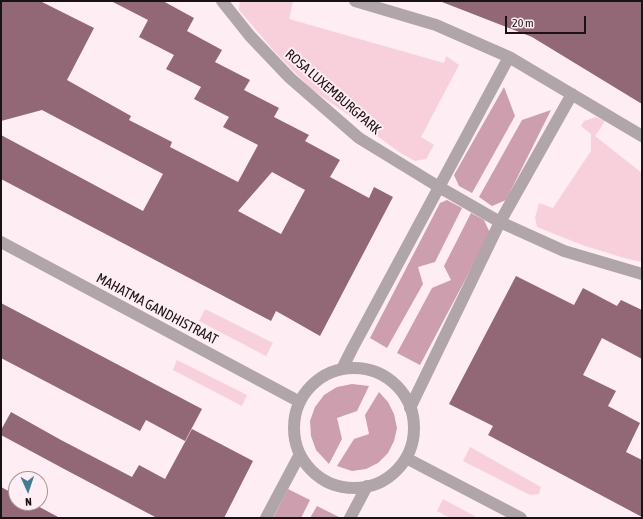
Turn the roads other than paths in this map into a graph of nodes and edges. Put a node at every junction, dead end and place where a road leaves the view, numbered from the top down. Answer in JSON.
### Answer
{"nodes":[{"id":1,"x":222,"y":1,"type":"edge"},
{"id":2,"x":355,"y":1,"type":"edge"},
{"id":3,"x":509,"y":57,"type":"junction"},
{"id":4,"x":572,"y":94,"type":"junction"},
{"id":5,"x":642,"y":136,"type":"edge"},
{"id":6,"x":439,"y":187,"type":"junction"},
{"id":7,"x":500,"y":222,"type":"junction"},
{"id":8,"x":1,"y":242,"type":"edge"},
{"id":9,"x":642,"y":274,"type":"edge"},
{"id":10,"x":342,"y":369,"type":"junction"},
{"id":11,"x":300,"y":402,"type":"junction"},
{"id":12,"x":410,"y":408,"type":"junction"},
{"id":13,"x":300,"y":454,"type":"junction"},
{"id":14,"x":406,"y":458,"type":"junction"},
{"id":15,"x":366,"y":486,"type":"junction"},
{"id":16,"x":266,"y":518,"type":"edge"},
{"id":17,"x":350,"y":518,"type":"edge"},
{"id":18,"x":521,"y":518,"type":"edge"}],
"edges":[{"from":1,"to":6,"type":"street","name":"ROSA LUXEMBURGPARK"},
{"from":2,"to":3,"type":"street"},
{"from":3,"to":4,"type":"street"},
{"from":3,"to":6,"type":"street"},
{"from":4,"to":5,"type":"street"},
{"from":4,"to":7,"type":"street"},
{"from":6,"to":7,"type":"street","name":"ROSA LUXEMBURGPARK"},
{"from":6,"to":10,"type":"street"},
{"from":7,"to":9,"type":"street","name":"ROSA LUXEMBURGPARK"},
{"from":7,"to":12,"type":"street"},
{"from":8,"to":11,"type":"street","name":"MAHATMA GANDHISTRAAT"},
{"from":10,"to":11,"type":"street"},
{"from":10,"to":12,"type":"street"},
{"from":11,"to":13,"type":"street"},
{"from":12,"to":14,"type":"street"},
{"from":13,"to":15,"type":"street"},
{"from":13,"to":16,"type":"street"},
{"from":14,"to":15,"type":"street"},
{"from":14,"to":18,"type":"street"},
{"from":15,"to":17,"type":"street"}]}
